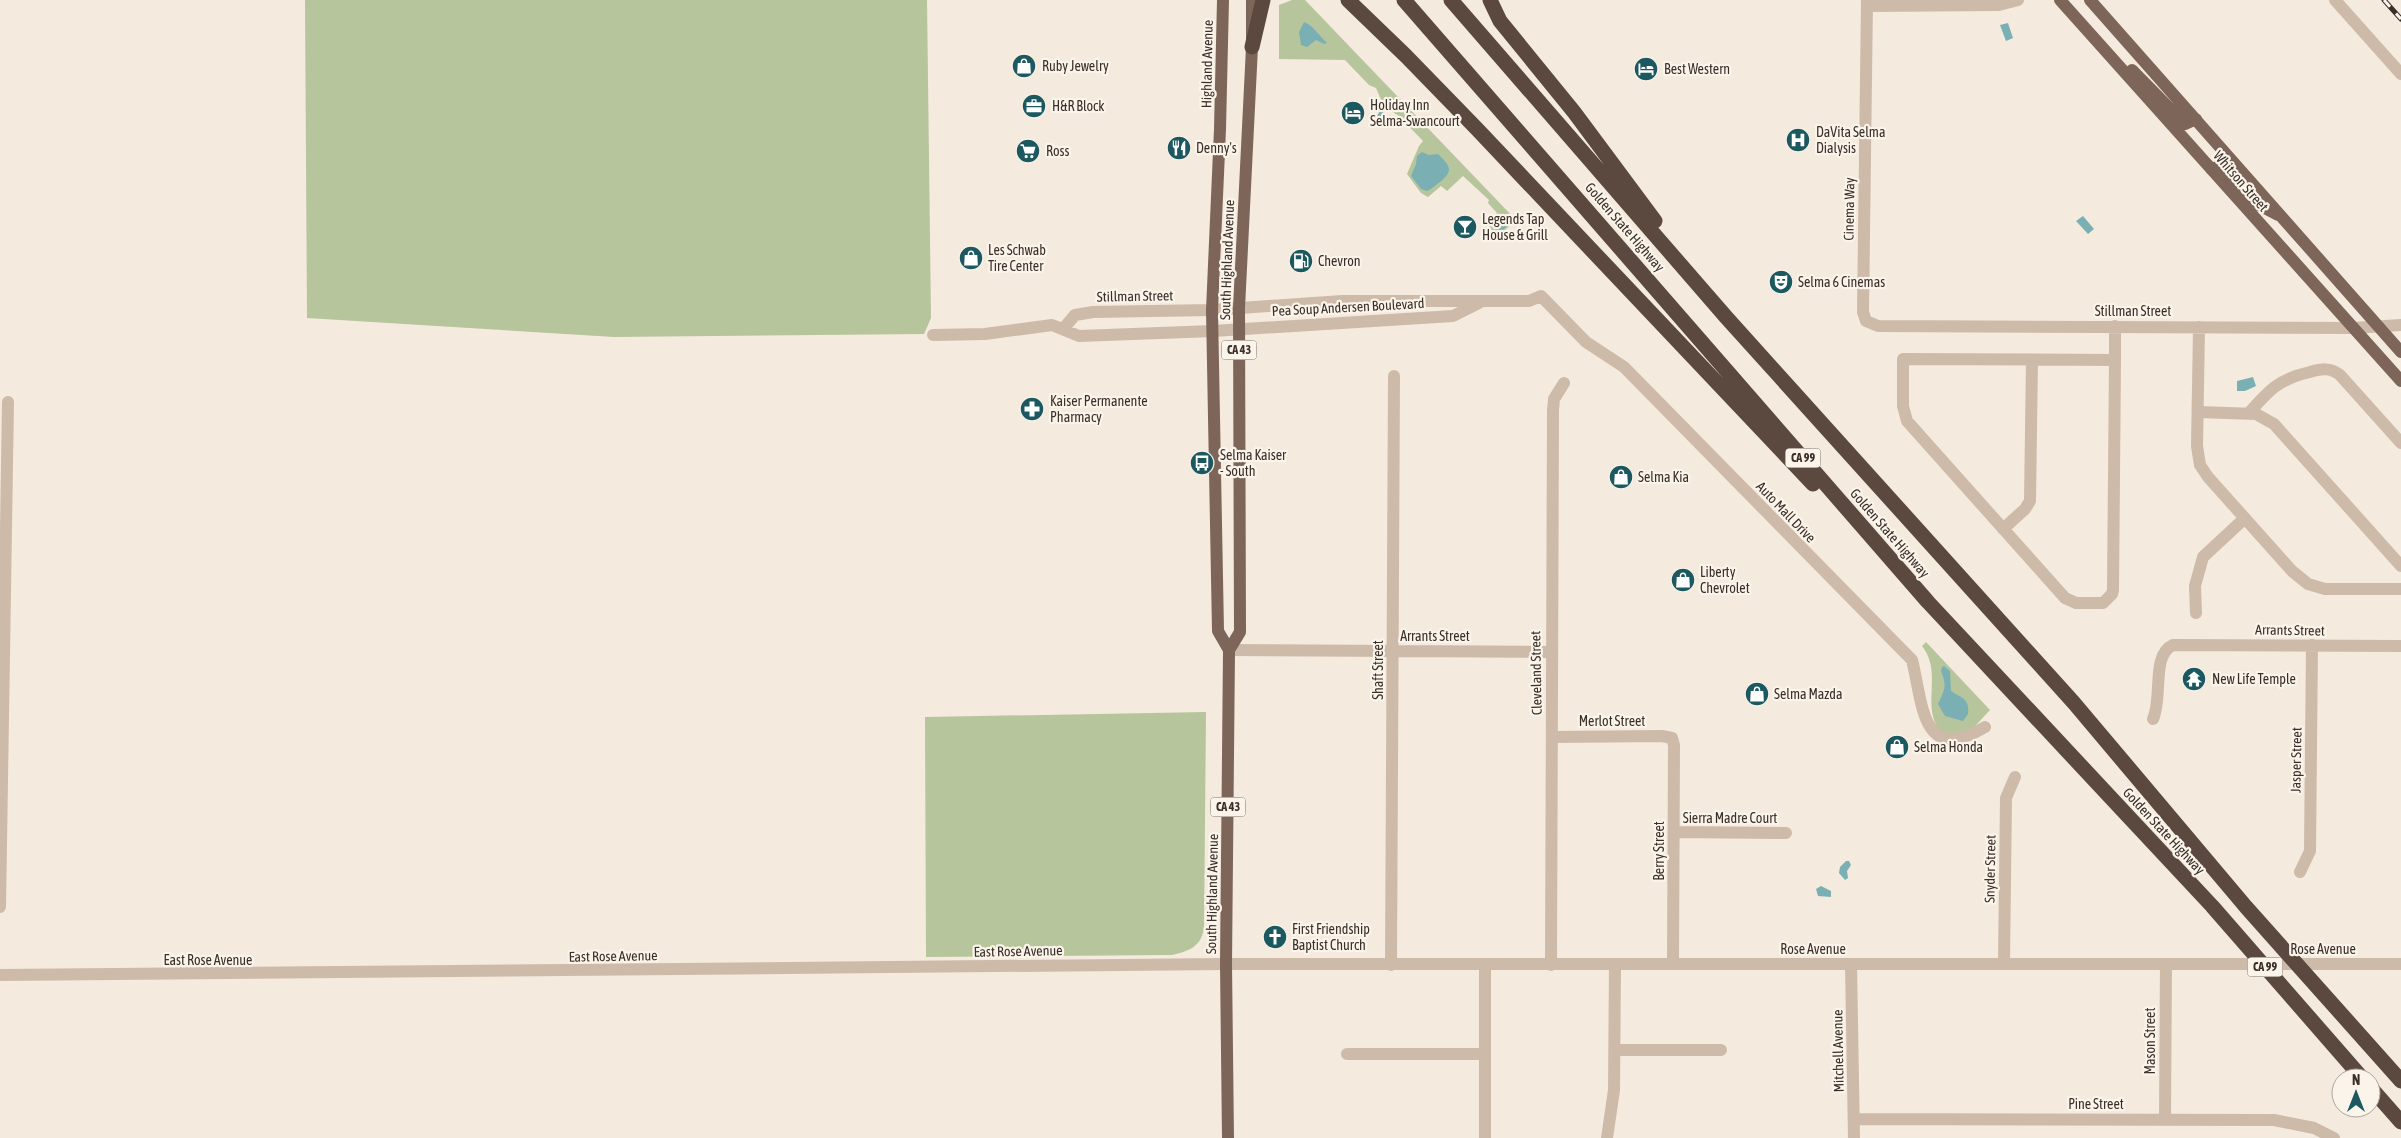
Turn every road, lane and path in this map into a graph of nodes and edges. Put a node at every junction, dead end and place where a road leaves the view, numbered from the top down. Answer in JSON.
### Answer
{"nodes":[{"id":1,"x":1223,"y":0,"type":"edge"},
{"id":2,"x":1252,"y":0,"type":"edge"},
{"id":3,"x":1263,"y":0,"type":"edge"},
{"id":4,"x":1348,"y":0,"type":"edge"},
{"id":5,"x":1404,"y":0,"type":"edge"},
{"id":6,"x":1451,"y":0,"type":"edge"},
{"id":7,"x":1490,"y":0,"type":"edge"},
{"id":8,"x":2018,"y":0,"type":"edge"},
{"id":9,"x":2060,"y":0,"type":"edge"},
{"id":10,"x":2090,"y":0,"type":"edge"},
{"id":11,"x":2335,"y":0,"type":"edge"},
{"id":12,"x":1867,"y":3,"type":"edge"},
{"id":13,"x":1252,"y":47,"type":"junction"},
{"id":14,"x":2118,"y":64,"type":"junction"},
{"id":15,"x":2401,"y":74,"type":"edge"},
{"id":16,"x":2196,"y":119,"type":"junction"},
{"id":17,"x":1220,"y":130,"type":"joint"},
{"id":18,"x":2211,"y":169,"type":"junction"},
{"id":19,"x":2282,"y":217,"type":"junction"},
{"id":20,"x":1541,"y":296,"type":"joint"},
{"id":21,"x":1482,"y":301,"type":"junction"},
{"id":22,"x":1239,"y":308,"type":"junction"},
{"id":23,"x":1212,"y":310,"type":"junction"},
{"id":24,"x":1726,"y":317,"type":"junction"},
{"id":25,"x":1866,"y":321,"type":"joint"},
{"id":26,"x":2401,"y":325,"type":"edge"},
{"id":27,"x":2115,"y":326,"type":"junction"},
{"id":28,"x":2380,"y":326,"type":"junction"},
{"id":29,"x":2199,"y":327,"type":"junction"},
{"id":30,"x":1064,"y":328,"type":"junction"},
{"id":31,"x":1239,"y":328,"type":"junction"},
{"id":32,"x":2353,"y":328,"type":"junction"},
{"id":33,"x":1212,"y":331,"type":"junction"},
{"id":34,"x":933,"y":335,"type":"dead end"},
{"id":35,"x":2401,"y":352,"type":"edge"},
{"id":36,"x":2032,"y":360,"type":"junction"},
{"id":37,"x":2115,"y":360,"type":"junction"},
{"id":38,"x":1394,"y":376,"type":"dead end"},
{"id":39,"x":2401,"y":381,"type":"edge"},
{"id":40,"x":1564,"y":383,"type":"dead end"},
{"id":41,"x":8,"y":402,"type":"dead end"},
{"id":42,"x":2198,"y":412,"type":"junction"},
{"id":43,"x":2249,"y":413,"type":"junction"},
{"id":44,"x":2401,"y":443,"type":"edge"},
{"id":45,"x":2245,"y":518,"type":"junction"},
{"id":46,"x":2003,"y":529,"type":"junction"},
{"id":47,"x":2401,"y":566,"type":"edge"},
{"id":48,"x":2401,"y":589,"type":"edge"},
{"id":49,"x":1928,"y":602,"type":"junction"},
{"id":50,"x":2196,"y":613,"type":"dead end"},
{"id":51,"x":2312,"y":645,"type":"junction"},
{"id":52,"x":2401,"y":646,"type":"edge"},
{"id":53,"x":1230,"y":650,"type":"junction"},
{"id":54,"x":1393,"y":651,"type":"junction"},
{"id":55,"x":1550,"y":652,"type":"junction"},
{"id":56,"x":2153,"y":719,"type":"dead end"},
{"id":57,"x":1984,"y":727,"type":"dead end"},
{"id":58,"x":1552,"y":736,"type":"junction"},
{"id":59,"x":1672,"y":738,"type":"joint"},
{"id":60,"x":2015,"y":777,"type":"dead end"},
{"id":61,"x":1674,"y":832,"type":"junction"},
{"id":62,"x":1786,"y":833,"type":"dead end"},
{"id":63,"x":2300,"y":872,"type":"dead end"},
{"id":64,"x":0,"y":907,"type":"edge"},
{"id":65,"x":2004,"y":963,"type":"junction"},
{"id":66,"x":1226,"y":964,"type":"junction"},
{"id":67,"x":1673,"y":964,"type":"junction"},
{"id":68,"x":1851,"y":964,"type":"junction"},
{"id":69,"x":2166,"y":964,"type":"junction"},
{"id":70,"x":2401,"y":964,"type":"edge"},
{"id":71,"x":1391,"y":965,"type":"junction"},
{"id":72,"x":1485,"y":965,"type":"junction"},
{"id":73,"x":1551,"y":965,"type":"junction"},
{"id":74,"x":1615,"y":965,"type":"junction"},
{"id":75,"x":0,"y":976,"type":"edge"},
{"id":76,"x":1616,"y":1050,"type":"junction"},
{"id":77,"x":1721,"y":1050,"type":"dead end"},
{"id":78,"x":1348,"y":1054,"type":"dead end"},
{"id":79,"x":1484,"y":1054,"type":"junction"},
{"id":80,"x":2353,"y":1068,"type":"edge"},
{"id":81,"x":2401,"y":1081,"type":"edge"},
{"id":82,"x":2381,"y":1099,"type":"edge"},
{"id":83,"x":2165,"y":1118,"type":"junction"},
{"id":84,"x":1854,"y":1119,"type":"junction"},
{"id":85,"x":2401,"y":1122,"type":"edge"},
{"id":86,"x":1228,"y":1138,"type":"edge"},
{"id":87,"x":1485,"y":1138,"type":"edge"},
{"id":88,"x":1607,"y":1138,"type":"edge"},
{"id":89,"x":1854,"y":1138,"type":"edge"},
{"id":90,"x":2334,"y":1138,"type":"edge"}],
"edges":[{"from":1,"to":17,"type":"main road","name":"Highland Avenue","number":"CA 43"},
{"from":2,"to":13,"type":"main road","number":"CA 43"},
{"from":3,"to":13,"type":"highway"},
{"from":4,"to":49,"type":"highway"},
{"from":5,"to":49,"type":"highway","name":"Golden State Highway","number":"CA 99"},
{"from":6,"to":24,"type":"highway","name":"Golden State Highway","number":"CA 99"},
{"from":7,"to":24,"type":"highway"},
{"from":8,"to":12,"type":"street","name":"Cinema Way"},
{"from":9,"to":14,"type":"main road","name":"Whitson Street"},
{"from":10,"to":16,"type":"main road","name":"Whitson Street"},
{"from":11,"to":15,"type":"street"},
{"from":12,"to":25,"type":"street","name":"Cinema Way"},
{"from":13,"to":22,"type":"main road","name":"South Highland Avenue","number":"CA 43"},
{"from":14,"to":16,"type":"main road"},
{"from":14,"to":18,"type":"main road","name":"Whitson Street"},
{"from":16,"to":19,"type":"main road","name":"Whitson Street"},
{"from":17,"to":23,"type":"main road","name":"South Highland Avenue","number":"CA 43"},
{"from":18,"to":19,"type":"main road"},
{"from":18,"to":32,"type":"main road","name":"Whitson Street"},
{"from":19,"to":28,"type":"main road","name":"Whitson Street"},
{"from":20,"to":21,"type":"street","name":"Pea Soup Andersen Boulevard"},
{"from":20,"to":57,"type":"street","name":"Auto Mall Drive"},
{"from":21,"to":22,"type":"street","name":"Pea Soup Andersen Boulevard"},
{"from":21,"to":31,"type":"street","name":"Pea Soup Andersen Boulevard"},
{"from":22,"to":23,"type":"street","name":"Pea Soup Andersen Boulevard"},
{"from":22,"to":31,"type":"main road","name":"South Highland Avenue","number":"CA 43"},
{"from":23,"to":30,"type":"street","name":"Stillman Street"},
{"from":23,"to":33,"type":"main road","name":"South Highland Avenue","number":"CA 43"},
{"from":24,"to":81,"type":"highway","name":"Golden State Highway","number":"CA 99"},
{"from":25,"to":27,"type":"street","name":"Stillman Street"},
{"from":26,"to":28,"type":"street","name":"Stillman Street"},
{"from":27,"to":29,"type":"street","name":"Stillman Street"},
{"from":27,"to":37,"type":"street"},
{"from":28,"to":32,"type":"street","name":"Stillman Street"},
{"from":28,"to":35,"type":"main road","name":"Whitson Street"},
{"from":29,"to":32,"type":"street","name":"Stillman Street"},
{"from":29,"to":42,"type":"street"},
{"from":30,"to":33,"type":"street"},
{"from":30,"to":34,"type":"street"},
{"from":31,"to":33,"type":"street","name":"Pea Soup Andersen Boulevard"},
{"from":31,"to":53,"type":"main road","name":"South Highland Avenue","number":"CA 43"},
{"from":32,"to":39,"type":"main road","name":"Whitson Street"},
{"from":33,"to":53,"type":"main road","name":"South Highland Avenue","number":"CA 43"},
{"from":36,"to":37,"type":"street"},
{"from":36,"to":46,"type":"street"},
{"from":36,"to":46,"type":"street"},
{"from":37,"to":46,"type":"street"},
{"from":38,"to":54,"type":"street","name":"Shaft Street"},
{"from":40,"to":55,"type":"street","name":"Cleveland Street"},
{"from":41,"to":64,"type":"street"},
{"from":42,"to":43,"type":"street"},
{"from":42,"to":45,"type":"street"},
{"from":43,"to":44,"type":"street"},
{"from":43,"to":47,"type":"street"},
{"from":45,"to":48,"type":"street"},
{"from":45,"to":50,"type":"street"},
{"from":49,"to":80,"type":"highway","name":"Golden State Highway","number":"CA 99"},
{"from":51,"to":52,"type":"street","name":"Arrants Street"},
{"from":51,"to":56,"type":"street","name":"Arrants Street"},
{"from":51,"to":63,"type":"street","name":"Jasper Street"},
{"from":53,"to":54,"type":"street","name":"Arrants Street"},
{"from":53,"to":66,"type":"main road","name":"South Highland Avenue","number":"CA 43"},
{"from":54,"to":55,"type":"street","name":"Arrants Street"},
{"from":54,"to":71,"type":"street","name":"Shaft Street"},
{"from":55,"to":58,"type":"street","name":"Cleveland Street"},
{"from":58,"to":59,"type":"street","name":"Merlot Street"},
{"from":58,"to":73,"type":"street","name":"Cleveland Street"},
{"from":59,"to":61,"type":"street","name":"Berry Street"},
{"from":60,"to":65,"type":"street","name":"Snyder Street"},
{"from":61,"to":62,"type":"street","name":"Sierra Madre Court"},
{"from":61,"to":67,"type":"street","name":"Berry Street"},
{"from":65,"to":68,"type":"street","name":"Rose Avenue"},
{"from":65,"to":69,"type":"street","name":"Rose Avenue"},
{"from":66,"to":71,"type":"street","name":"Rose Avenue"},
{"from":66,"to":75,"type":"street","name":"East Rose Avenue"},
{"from":66,"to":86,"type":"main road","name":"South Highland Avenue","number":"CA 43"},
{"from":67,"to":68,"type":"street","name":"Rose Avenue"},
{"from":67,"to":74,"type":"street","name":"Rose Avenue"},
{"from":68,"to":84,"type":"street","name":"Mitchell Avenue"},
{"from":69,"to":70,"type":"street","name":"Rose Avenue"},
{"from":69,"to":83,"type":"street","name":"Mason Street"},
{"from":71,"to":72,"type":"street","name":"Rose Avenue"},
{"from":72,"to":73,"type":"street","name":"Rose Avenue"},
{"from":72,"to":79,"type":"street"},
{"from":73,"to":74,"type":"street","name":"Rose Avenue"},
{"from":74,"to":76,"type":"street"},
{"from":76,"to":77,"type":"street"},
{"from":76,"to":88,"type":"street"},
{"from":78,"to":79,"type":"street"},
{"from":79,"to":87,"type":"street"},
{"from":82,"to":85,"type":"highway"},
{"from":83,"to":84,"type":"street","name":"Pine Street"},
{"from":83,"to":90,"type":"street","name":"Pine Street"},
{"from":84,"to":89,"type":"street","name":"Mitchell Avenue"}]}
